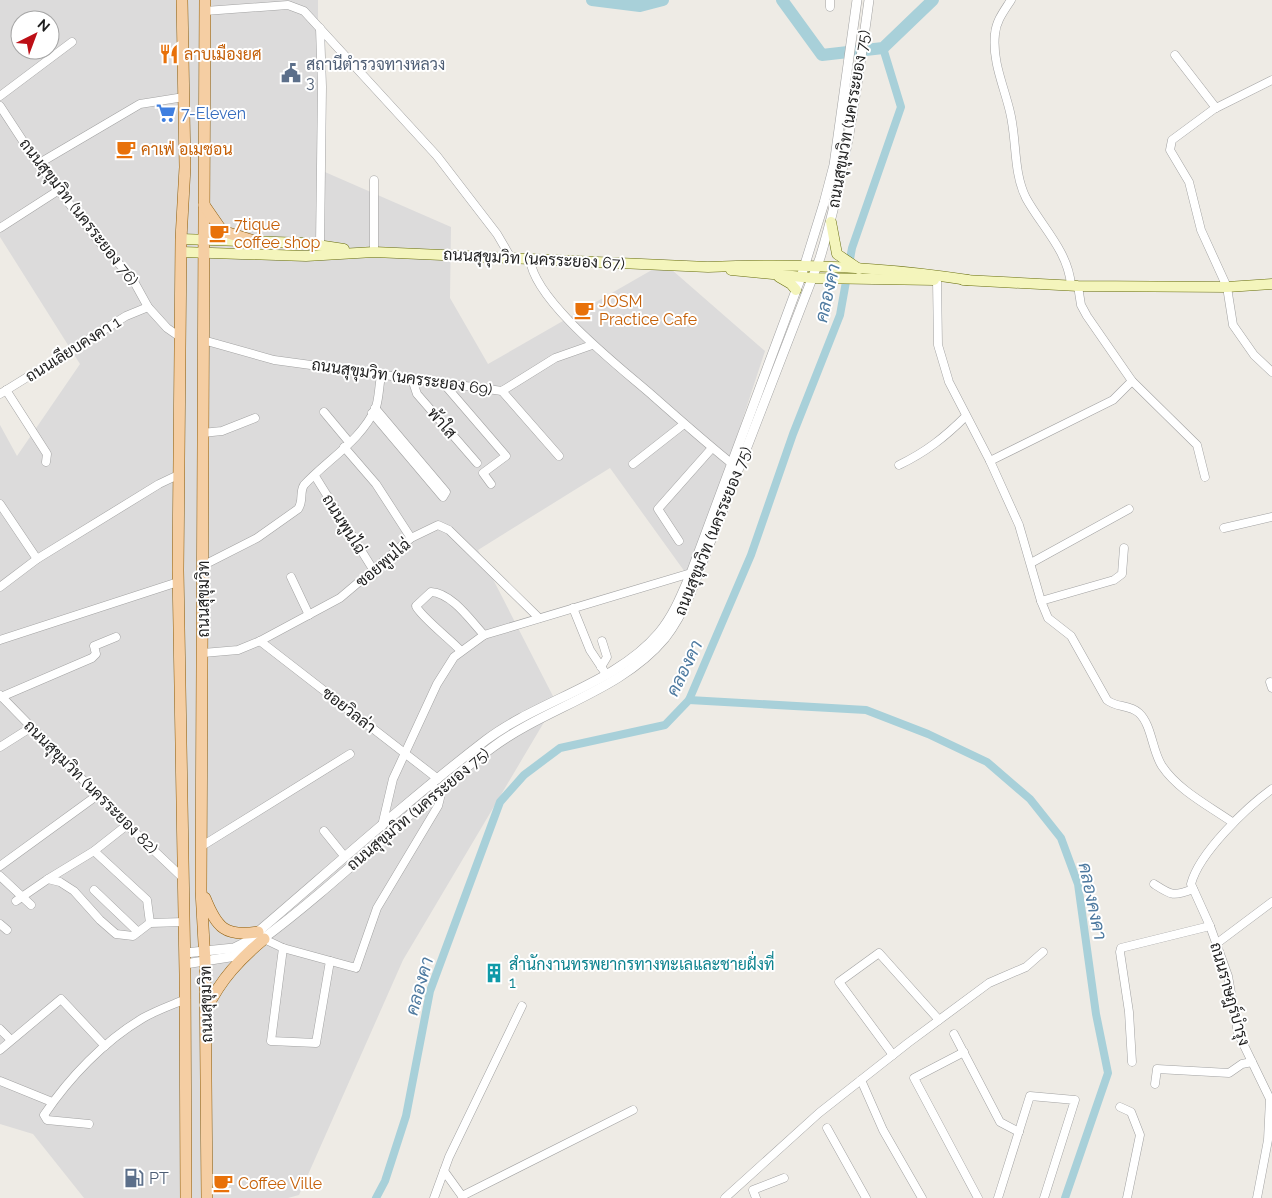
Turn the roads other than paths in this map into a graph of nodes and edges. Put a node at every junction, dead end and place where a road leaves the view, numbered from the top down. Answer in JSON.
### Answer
{"nodes":[{"id":1,"x":182,"y":0,"type":"edge"},
{"id":2,"x":857,"y":0,"type":"edge"},
{"id":3,"x":869,"y":0,"type":"edge"},
{"id":4,"x":1011,"y":0,"type":"edge"},
{"id":5,"x":205,"y":5,"type":"edge"},
{"id":6,"x":320,"y":28,"type":"junction"},
{"id":7,"x":72,"y":42,"type":"dead end"},
{"id":8,"x":1175,"y":55,"type":"dead end"},
{"id":9,"x":1271,"y":82,"type":"edge"},
{"id":10,"x":0,"y":96,"type":"edge"},
{"id":11,"x":184,"y":97,"type":"junction"},
{"id":12,"x":0,"y":106,"type":"edge"},
{"id":13,"x":1216,"y":108,"type":"junction"},
{"id":14,"x":4,"y":120,"type":"edge"},
{"id":15,"x":38,"y":164,"type":"junction"},
{"id":16,"x":374,"y":180,"type":"dead end"},
{"id":17,"x":59,"y":190,"type":"junction"},
{"id":18,"x":203,"y":204,"type":"junction"},
{"id":19,"x":831,"y":222,"type":"junction"},
{"id":20,"x":0,"y":228,"type":"edge"},
{"id":21,"x":181,"y":239,"type":"junction"},
{"id":22,"x":203,"y":239,"type":"junction"},
{"id":23,"x":254,"y":241,"type":"junction"},
{"id":24,"x":320,"y":245,"type":"junction"},
{"id":25,"x":182,"y":252,"type":"junction"},
{"id":26,"x":203,"y":252,"type":"junction"},
{"id":27,"x":360,"y":252,"type":"junction"},
{"id":28,"x":374,"y":252,"type":"junction"},
{"id":29,"x":511,"y":258,"type":"junction"},
{"id":30,"x":530,"y":259,"type":"junction"},
{"id":31,"x":804,"y":266,"type":"junction"},
{"id":32,"x":708,"y":267,"type":"junction"},
{"id":33,"x":817,"y":268,"type":"junction"},
{"id":34,"x":859,"y":268,"type":"junction"},
{"id":35,"x":776,"y":276,"type":"junction"},
{"id":36,"x":801,"y":277,"type":"junction"},
{"id":37,"x":813,"y":278,"type":"junction"},
{"id":38,"x":937,"y":280,"type":"junction"},
{"id":39,"x":968,"y":280,"type":"junction"},
{"id":40,"x":1272,"y":284,"type":"edge"},
{"id":41,"x":1074,"y":285,"type":"junction"},
{"id":42,"x":1227,"y":287,"type":"junction"},
{"id":43,"x":796,"y":290,"type":"junction"},
{"id":44,"x":148,"y":307,"type":"junction"},
{"id":45,"x":180,"y":337,"type":"junction"},
{"id":46,"x":202,"y":340,"type":"junction"},
{"id":47,"x":592,"y":345,"type":"junction"},
{"id":48,"x":1272,"y":372,"type":"edge"},
{"id":49,"x":381,"y":376,"type":"junction"},
{"id":50,"x":412,"y":379,"type":"junction"},
{"id":51,"x":1132,"y":381,"type":"junction"},
{"id":52,"x":444,"y":384,"type":"junction"},
{"id":53,"x":502,"y":391,"type":"junction"},
{"id":54,"x":3,"y":392,"type":"edge"},
{"id":55,"x":374,"y":410,"type":"junction"},
{"id":56,"x":324,"y":412,"type":"dead end"},
{"id":57,"x":966,"y":416,"type":"junction"},
{"id":58,"x":255,"y":418,"type":"dead end"},
{"id":59,"x":684,"y":424,"type":"junction"},
{"id":60,"x":202,"y":433,"type":"junction"},
{"id":61,"x":402,"y":444,"type":"junction"},
{"id":62,"x":347,"y":445,"type":"junction"},
{"id":63,"x":712,"y":448,"type":"junction"},
{"id":64,"x":559,"y":456,"type":"dead end"},
{"id":65,"x":990,"y":461,"type":"junction"},
{"id":66,"x":46,"y":462,"type":"dead end"},
{"id":67,"x":477,"y":463,"type":"dead end"},
{"id":68,"x":731,"y":463,"type":"junction"},
{"id":69,"x":633,"y":464,"type":"dead end"},
{"id":70,"x":899,"y":465,"type":"dead end"},
{"id":71,"x":178,"y":475,"type":"junction"},
{"id":72,"x":315,"y":476,"type":"junction"},
{"id":73,"x":1205,"y":477,"type":"dead end"},
{"id":74,"x":491,"y":484,"type":"dead end"},
{"id":75,"x":0,"y":504,"type":"edge"},
{"id":76,"x":1129,"y":509,"type":"dead end"},
{"id":77,"x":1272,"y":517,"type":"edge"},
{"id":78,"x":1224,"y":528,"type":"dead end"},
{"id":79,"x":411,"y":538,"type":"junction"},
{"id":80,"x":679,"y":541,"type":"dead end"},
{"id":81,"x":1124,"y":548,"type":"dead end"},
{"id":82,"x":37,"y":559,"type":"junction"},
{"id":83,"x":1031,"y":563,"type":"junction"},
{"id":84,"x":204,"y":565,"type":"junction"},
{"id":85,"x":374,"y":571,"type":"junction"},
{"id":86,"x":691,"y":573,"type":"junction"},
{"id":87,"x":291,"y":578,"type":"dead end"},
{"id":88,"x":178,"y":582,"type":"junction"},
{"id":89,"x":0,"y":587,"type":"edge"},
{"id":90,"x":1041,"y":601,"type":"junction"},
{"id":91,"x":573,"y":608,"type":"junction"},
{"id":92,"x":309,"y":615,"type":"junction"},
{"id":93,"x":539,"y":618,"type":"junction"},
{"id":94,"x":484,"y":636,"type":"junction"},
{"id":95,"x":116,"y":637,"type":"dead end"},
{"id":96,"x":0,"y":640,"type":"edge"},
{"id":97,"x":260,"y":641,"type":"junction"},
{"id":98,"x":602,"y":641,"type":"dead end"},
{"id":99,"x":461,"y":651,"type":"junction"},
{"id":100,"x":203,"y":653,"type":"junction"},
{"id":101,"x":604,"y":670,"type":"junction"},
{"id":102,"x":1,"y":696,"type":"edge"},
{"id":103,"x":30,"y":728,"type":"junction"},
{"id":104,"x":0,"y":747,"type":"edge"},
{"id":105,"x":404,"y":753,"type":"junction"},
{"id":106,"x":350,"y":754,"type":"dead end"},
{"id":107,"x":436,"y":785,"type":"junction"},
{"id":108,"x":1272,"y":789,"type":"edge"},
{"id":109,"x":99,"y":794,"type":"junction"},
{"id":110,"x":1232,"y":822,"type":"junction"},
{"id":111,"x":127,"y":825,"type":"junction"},
{"id":112,"x":382,"y":826,"type":"junction"},
{"id":113,"x":324,"y":831,"type":"dead end"},
{"id":114,"x":202,"y":846,"type":"junction"},
{"id":115,"x":94,"y":851,"type":"junction"},
{"id":116,"x":345,"y":857,"type":"junction"},
{"id":117,"x":0,"y":866,"type":"edge"},
{"id":118,"x":0,"y":876,"type":"edge"},
{"id":119,"x":183,"y":878,"type":"junction"},
{"id":120,"x":48,"y":880,"type":"junction"},
{"id":121,"x":1154,"y":884,"type":"dead end"},
{"id":122,"x":1193,"y":889,"type":"junction"},
{"id":123,"x":94,"y":890,"type":"dead end"},
{"id":124,"x":201,"y":890,"type":"junction"},
{"id":125,"x":19,"y":899,"type":"junction"},
{"id":126,"x":1272,"y":902,"type":"edge"},
{"id":127,"x":31,"y":905,"type":"dead end"},
{"id":128,"x":184,"y":922,"type":"junction"},
{"id":129,"x":150,"y":923,"type":"junction"},
{"id":130,"x":0,"y":924,"type":"edge"},
{"id":131,"x":1210,"y":926,"type":"junction"},
{"id":132,"x":7,"y":930,"type":"dead end"},
{"id":133,"x":138,"y":932,"type":"junction"},
{"id":134,"x":261,"y":935,"type":"junction"},
{"id":135,"x":1216,"y":944,"type":"junction"},
{"id":136,"x":283,"y":948,"type":"junction"},
{"id":137,"x":1043,"y":952,"type":"dead end"},
{"id":138,"x":205,"y":956,"type":"junction"},
{"id":139,"x":185,"y":958,"type":"junction"},
{"id":140,"x":330,"y":961,"type":"junction"},
{"id":141,"x":186,"y":999,"type":"junction"},
{"id":142,"x":522,"y":1006,"type":"dead end"},
{"id":143,"x":205,"y":1012,"type":"junction"},
{"id":144,"x":939,"y":1020,"type":"junction"},
{"id":145,"x":0,"y":1029,"type":"edge"},
{"id":146,"x":954,"y":1034,"type":"dead end"},
{"id":147,"x":11,"y":1040,"type":"junction"},
{"id":148,"x":105,"y":1046,"type":"junction"},
{"id":149,"x":0,"y":1050,"type":"edge"},
{"id":150,"x":964,"y":1052,"type":"junction"},
{"id":151,"x":893,"y":1055,"type":"junction"},
{"id":152,"x":1132,"y":1062,"type":"dead end"},
{"id":153,"x":1252,"y":1062,"type":"junction"},
{"id":154,"x":861,"y":1080,"type":"junction"},
{"id":155,"x":0,"y":1081,"type":"edge"},
{"id":156,"x":1155,"y":1084,"type":"dead end"},
{"id":157,"x":52,"y":1102,"type":"junction"},
{"id":158,"x":1120,"y":1107,"type":"dead end"},
{"id":159,"x":633,"y":1110,"type":"dead end"},
{"id":160,"x":90,"y":1124,"type":"dead end"},
{"id":161,"x":827,"y":1128,"type":"dead end"},
{"id":162,"x":1019,"y":1132,"type":"junction"},
{"id":163,"x":444,"y":1171,"type":"junction"},
{"id":164,"x":784,"y":1178,"type":"dead end"},
{"id":165,"x":462,"y":1197,"type":"edge"},
{"id":166,"x":186,"y":1198,"type":"edge"},
{"id":167,"x":207,"y":1198,"type":"edge"},
{"id":168,"x":434,"y":1198,"type":"edge"},
{"id":169,"x":725,"y":1198,"type":"edge"},
{"id":170,"x":756,"y":1198,"type":"edge"},
{"id":171,"x":866,"y":1198,"type":"edge"},
{"id":172,"x":922,"y":1198,"type":"edge"},
{"id":173,"x":978,"y":1198,"type":"edge"},
{"id":174,"x":998,"y":1198,"type":"edge"},
{"id":175,"x":1044,"y":1198,"type":"edge"},
{"id":176,"x":1127,"y":1198,"type":"edge"},
{"id":177,"x":1257,"y":1198,"type":"edge"}],
"edges":[{"from":1,"to":11,"type":"main road","name":"ถนนสุขุมวิท"},
{"from":2,"to":31,"type":"street","name":"ถนนสุขุมวิท (นครระยอง 75)"},
{"from":3,"to":19,"type":"street","name":"ถนนสุขุมวิท (นครระยอง 75)"},
{"from":4,"to":41,"type":"street"},
{"from":5,"to":6,"type":"street"},
{"from":5,"to":18,"type":"main road","name":"ถนนสุขุมวิท"},
{"from":6,"to":24,"type":"street"},
{"from":6,"to":29,"type":"street"},
{"from":7,"to":10,"type":"street"},
{"from":8,"to":13,"type":"street"},
{"from":9,"to":13,"type":"street"},
{"from":11,"to":15,"type":"street"},
{"from":11,"to":21,"type":"main road","name":"ถนนสุขุมวิท"},
{"from":12,"to":14,"type":"street","name":"ถนนสุขุมวิท (นครระยอง 76)"},
{"from":13,"to":42,"type":"street"},
{"from":14,"to":15,"type":"street","name":"ถนนสุขุมวิท (นครระยอง 76)"},
{"from":15,"to":17,"type":"street","name":"ถนนสุขุมวิท (นครระยอง 76)"},
{"from":16,"to":28,"type":"street"},
{"from":17,"to":20,"type":"street"},
{"from":17,"to":44,"type":"street","name":"ถนนสุขุมวิท (นครระยอง 76)"},
{"from":18,"to":22,"type":"main road","name":"ถนนสุขุมวิท"},
{"from":18,"to":23,"type":"main road"},
{"from":19,"to":33,"type":"street","name":"ถนนสุขุมวิท (นครระยอง 75)"},
{"from":19,"to":34,"type":"main road"},
{"from":21,"to":22,"type":"main road","name":"ถนนสุขุมวิท (นครระยอง 67)"},
{"from":21,"to":25,"type":"main road","name":"ถนนสุขุมวิท"},
{"from":22,"to":23,"type":"main road","name":"ถนนสุขุมวิท (นครระยอง 67)"},
{"from":22,"to":26,"type":"main road","name":"ถนนสุขุมวิท"},
{"from":23,"to":24,"type":"main road","name":"ถนนสุขุมวิท (นครระยอง 67)"},
{"from":24,"to":27,"type":"main road","name":"ถนนสุขุมวิท (นครระยอง 67)"},
{"from":25,"to":26,"type":"main road","name":"ถนนสุขุมวิท (นครระยอง 67)"},
{"from":25,"to":45,"type":"main road","name":"ถนนสุขุมวิท"},
{"from":26,"to":27,"type":"main road","name":"ถนนสุขุมวิท (นครระยอง 67)"},
{"from":26,"to":46,"type":"main road","name":"ถนนสุขุมวิท"},
{"from":27,"to":28,"type":"main road","name":"ถนนสุขุมวิท (นครระยอง 67)"},
{"from":28,"to":29,"type":"main road","name":"ถนนสุขุมวิท (นครระยอง 67)"},
{"from":29,"to":30,"type":"main road","name":"ถนนสุขุมวิท (นครระยอง 67)"},
{"from":30,"to":32,"type":"main road","name":"ถนนสุขุมวิท (นครระยอง 67)"},
{"from":30,"to":47,"type":"street"},
{"from":31,"to":32,"type":"main road","name":"ถนนสุขุมวิท (นครระยอง 67)"},
{"from":31,"to":33,"type":"main road","name":"ถนนสุขุมวิท (นครระยอง 67)"},
{"from":31,"to":36,"type":"street","name":"ถนนสุขุมวิท (นครระยอง 75)"},
{"from":32,"to":35,"type":"main road","name":"ถนนสุขุมวิท (นครระยอง 67)"},
{"from":33,"to":34,"type":"main road","name":"ถนนสุขุมวิท (นครระยอง 67)"},
{"from":33,"to":37,"type":"street","name":"ถนนสุขุมวิท (นครระยอง 75)"},
{"from":34,"to":39,"type":"main road","name":"ถนนสุขุมวิท (นครระยอง 67)"},
{"from":35,"to":36,"type":"main road","name":"ถนนสุขุมวิท (นครระยอง 67)"},
{"from":35,"to":43,"type":"main road"},
{"from":36,"to":37,"type":"main road","name":"ถนนสุขุมวิท (นครระยอง 67)"},
{"from":36,"to":43,"type":"street","name":"ถนนสุขุมวิท (นครระยอง 75)"},
{"from":37,"to":38,"type":"main road","name":"ถนนสุขุมวิท (นครระยอง 67)"},
{"from":37,"to":107,"type":"street","name":"ถนนสุขุมวิท (นครระยอง 75)"},
{"from":38,"to":39,"type":"main road","name":"ถนนสุขุมวิท (นครระยอง 67)"},
{"from":38,"to":57,"type":"street"},
{"from":39,"to":41,"type":"main road"},
{"from":40,"to":42,"type":"main road"},
{"from":41,"to":42,"type":"main road"},
{"from":41,"to":51,"type":"street"},
{"from":42,"to":48,"type":"street"},
{"from":43,"to":68,"type":"street","name":"ถนนสุขุมวิท (นครระยอง 75)"},
{"from":44,"to":45,"type":"street","name":"ถนนสุขุมวิท (นครระยอง 76)"},
{"from":44,"to":54,"type":"street","name":"ถนนเลียบคงคา 1"},
{"from":45,"to":71,"type":"main road","name":"ถนนสุขุมวิท"},
{"from":46,"to":49,"type":"street","name":"ถนนสุขุมวิท (นครระยอง 69)"},
{"from":46,"to":60,"type":"main road","name":"ถนนสุขุมวิท"},
{"from":47,"to":53,"type":"street","name":"ถนนสุขุมวิท (นครระยอง 69)"},
{"from":47,"to":59,"type":"street"},
{"from":49,"to":50,"type":"street","name":"ถนนสุขุมวิท (นครระยอง 69)"},
{"from":49,"to":55,"type":"street"},
{"from":50,"to":52,"type":"street","name":"ถนนสุขุมวิท (นครระยอง 69)"},
{"from":50,"to":67,"type":"street","name":"พ้าใส"},
{"from":51,"to":65,"type":"street"},
{"from":51,"to":73,"type":"street"},
{"from":52,"to":53,"type":"street","name":"ถนนสุขุมวิท (นครระยอง 69)"},
{"from":52,"to":74,"type":"street"},
{"from":53,"to":64,"type":"street"},
{"from":54,"to":66,"type":"street"},
{"from":55,"to":61,"type":"street"},
{"from":55,"to":62,"type":"street"},
{"from":56,"to":62,"type":"street"},
{"from":57,"to":65,"type":"street"},
{"from":57,"to":70,"type":"street"},
{"from":58,"to":60,"type":"street"},
{"from":59,"to":63,"type":"street"},
{"from":59,"to":69,"type":"street"},
{"from":60,"to":84,"type":"main road","name":"ถนนสุขุมวิท"},
{"from":61,"to":61,"type":"street"},
{"from":62,"to":72,"type":"street"},
{"from":62,"to":79,"type":"street"},
{"from":63,"to":68,"type":"street"},
{"from":63,"to":80,"type":"street"},
{"from":65,"to":83,"type":"street"},
{"from":68,"to":86,"type":"street","name":"ถนนสุขุมวิท (นครระยอง 75)"},
{"from":71,"to":82,"type":"street"},
{"from":71,"to":88,"type":"main road","name":"ถนนสุขุมวิท"},
{"from":72,"to":84,"type":"street"},
{"from":72,"to":85,"type":"street","name":"ถนนพูนไฉ่"},
{"from":75,"to":82,"type":"street"},
{"from":76,"to":83,"type":"street"},
{"from":77,"to":78,"type":"street"},
{"from":79,"to":85,"type":"street","name":"ซอยพูนไฉ่"},
{"from":79,"to":93,"type":"street","name":"ซอยพูนไฉ่"},
{"from":81,"to":90,"type":"street"},
{"from":82,"to":89,"type":"street"},
{"from":83,"to":90,"type":"street"},
{"from":84,"to":100,"type":"main road","name":"ถนนสุขุมวิท"},
{"from":85,"to":92,"type":"street","name":"ซอยพูนไฉ่"},
{"from":86,"to":91,"type":"street"},
{"from":86,"to":101,"type":"street","name":"ถนนสุขุมวิท (นครระยอง 75)"},
{"from":87,"to":92,"type":"street"},
{"from":88,"to":96,"type":"street"},
{"from":88,"to":119,"type":"main road","name":"ถนนสุขุมวิท"},
{"from":90,"to":110,"type":"street"},
{"from":91,"to":93,"type":"street"},
{"from":91,"to":101,"type":"street"},
{"from":92,"to":97,"type":"street","name":"ซอยพูนไฉ่"},
{"from":93,"to":94,"type":"street"},
{"from":94,"to":99,"type":"street"},
{"from":94,"to":99,"type":"street"},
{"from":95,"to":102,"type":"street"},
{"from":97,"to":100,"type":"street","name":"ซอยพูนไฉ่"},
{"from":97,"to":105,"type":"street","name":"ซอยวิลล่า"},
{"from":98,"to":101,"type":"street"},
{"from":99,"to":105,"type":"street"},
{"from":100,"to":114,"type":"main road","name":"ถนนสุขุมวิท"},
{"from":101,"to":107,"type":"street","name":"ถนนสุขุมวิท (นครระยอง 75)"},
{"from":102,"to":103,"type":"street","name":"ถนนสุขุมวิท (นครระยอง 82)"},
{"from":103,"to":104,"type":"street"},
{"from":103,"to":109,"type":"street","name":"ถนนสุขุมวิท (นครระยอง 82)"},
{"from":105,"to":107,"type":"street","name":"ซอยวิลล่า"},
{"from":105,"to":112,"type":"street"},
{"from":106,"to":114,"type":"street"},
{"from":107,"to":112,"type":"street","name":"ถนนสุขุมวิท (นครระยอง 75)"},
{"from":107,"to":134,"type":"street","name":"ถนนสุขุมวิท (นครระยอง 75)"},
{"from":107,"to":140,"type":"street"},
{"from":108,"to":110,"type":"street"},
{"from":109,"to":111,"type":"street","name":"ถนนสุขุมวิท (นครระยอง 82)"},
{"from":109,"to":117,"type":"street"},
{"from":110,"to":122,"type":"street"},
{"from":111,"to":115,"type":"street"},
{"from":111,"to":119,"type":"street","name":"ถนนสุขุมวิท (นครระยอง 82)"},
{"from":112,"to":116,"type":"street","name":"ถนนสุขุมวิท (นครระยอง 75)"},
{"from":113,"to":116,"type":"street"},
{"from":114,"to":124,"type":"main road","name":"ถนนสุขุมวิท"},
{"from":115,"to":120,"type":"street"},
{"from":115,"to":129,"type":"street"},
{"from":116,"to":134,"type":"street","name":"ถนนสุขุมวิท (นครระยอง 75)"},
{"from":118,"to":125,"type":"street"},
{"from":119,"to":128,"type":"main road","name":"ถนนสุขุมวิท"},
{"from":120,"to":125,"type":"street"},
{"from":120,"to":133,"type":"street"},
{"from":121,"to":122,"type":"street"},
{"from":122,"to":131,"type":"street","name":"ถนนราษฎร์บำรุง"},
{"from":123,"to":133,"type":"street"},
{"from":124,"to":134,"type":"main road"},
{"from":124,"to":138,"type":"main road","name":"ถนนสุขุมวิท"},
{"from":125,"to":127,"type":"street"},
{"from":126,"to":135,"type":"street"},
{"from":128,"to":129,"type":"street"},
{"from":128,"to":139,"type":"main road","name":"ถนนสุขุมวิท"},
{"from":129,"to":133,"type":"street"},
{"from":130,"to":132,"type":"street"},
{"from":131,"to":135,"type":"street","name":"ถนนราษฎร์บำรุง"},
{"from":131,"to":152,"type":"street"},
{"from":134,"to":136,"type":"street"},
{"from":134,"to":138,"type":"street","name":"ถนนสุขุมวิท (นครระยอง 75)"},
{"from":134,"to":143,"type":"main road"},
{"from":135,"to":153,"type":"street","name":"ถนนราษฎร์บำรุง"},
{"from":136,"to":140,"type":"street"},
{"from":136,"to":140,"type":"street"},
{"from":137,"to":144,"type":"street"},
{"from":138,"to":139,"type":"street","name":"ถนนสุขุมวิท (นครระยอง 75)"},
{"from":138,"to":143,"type":"main road","name":"ถนนสุขุมวิท"},
{"from":139,"to":141,"type":"main road","name":"ถนนสุขุมวิท"},
{"from":141,"to":148,"type":"street"},
{"from":141,"to":166,"type":"main road","name":"ถนนสุขุมวิท"},
{"from":142,"to":163,"type":"street"},
{"from":143,"to":167,"type":"main road","name":"ถนนสุขุมวิท"},
{"from":144,"to":151,"type":"street"},
{"from":144,"to":151,"type":"street"},
{"from":145,"to":147,"type":"street"},
{"from":146,"to":150,"type":"street"},
{"from":147,"to":148,"type":"street"},
{"from":147,"to":149,"type":"street"},
{"from":148,"to":157,"type":"street"},
{"from":150,"to":162,"type":"street"},
{"from":150,"to":173,"type":"street"},
{"from":151,"to":154,"type":"street"},
{"from":153,"to":156,"type":"street"},
{"from":153,"to":177,"type":"street","name":"ถนนราษฎร์บำรุง"},
{"from":154,"to":169,"type":"street"},
{"from":154,"to":172,"type":"street"},
{"from":155,"to":157,"type":"street"},
{"from":157,"to":160,"type":"street"},
{"from":158,"to":176,"type":"street"},
{"from":159,"to":165,"type":"street"},
{"from":161,"to":171,"type":"street"},
{"from":162,"to":174,"type":"street"},
{"from":162,"to":175,"type":"street"},
{"from":163,"to":165,"type":"street"},
{"from":163,"to":168,"type":"street"},
{"from":164,"to":170,"type":"street"}]}
